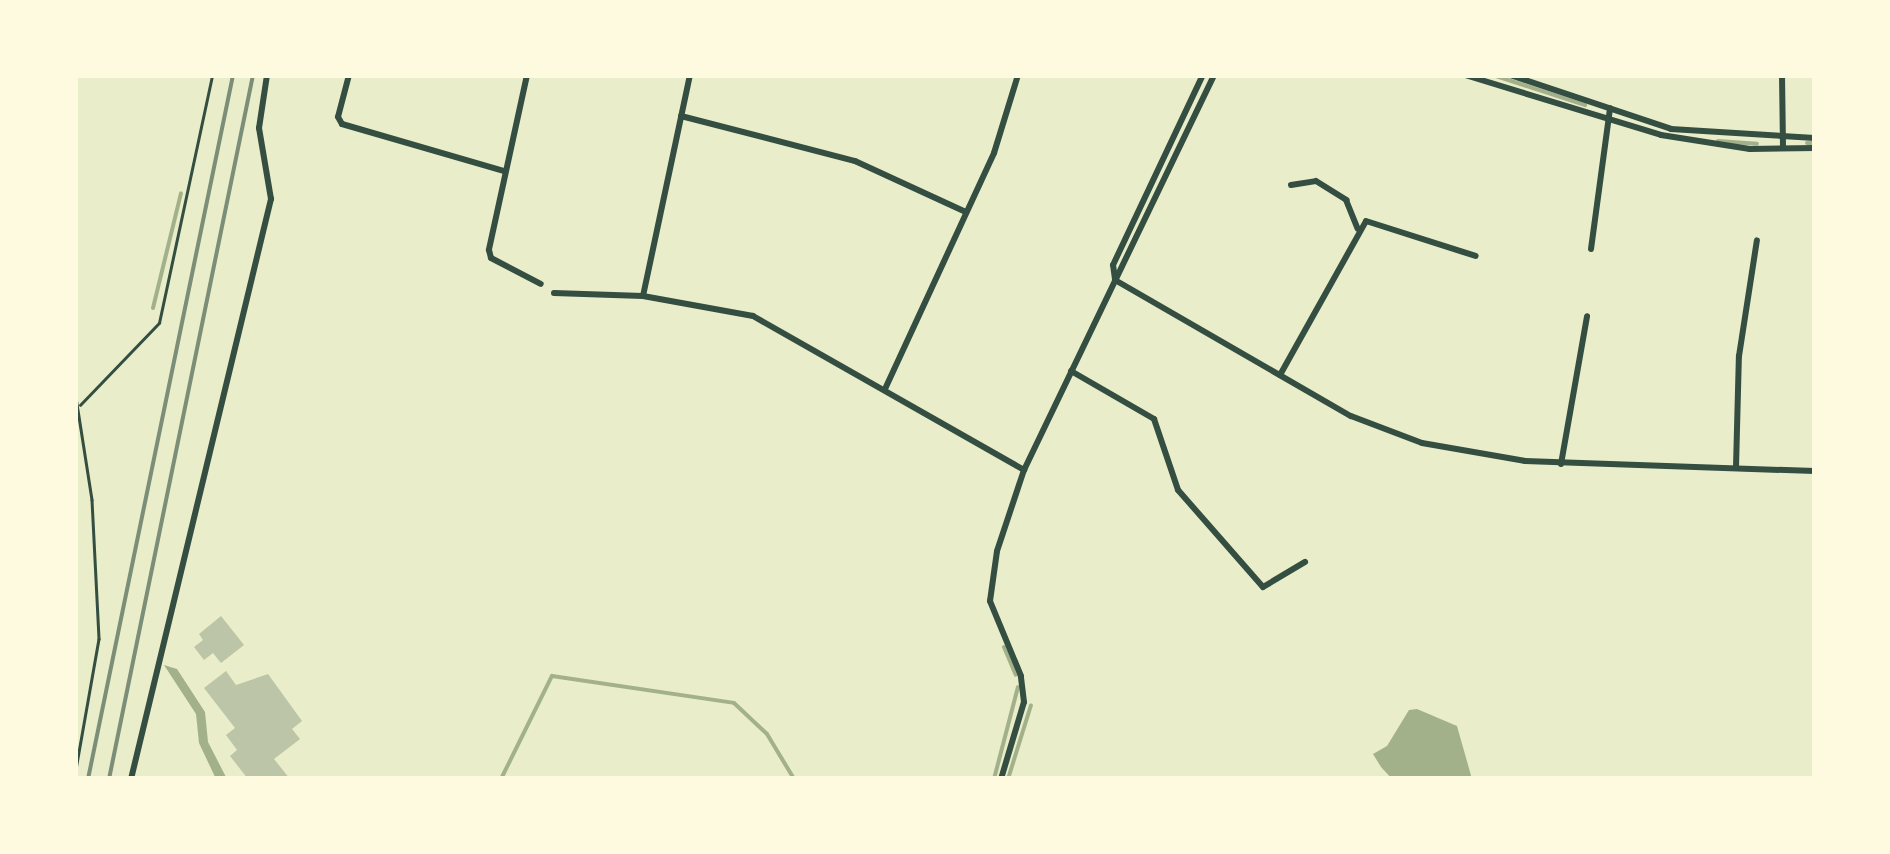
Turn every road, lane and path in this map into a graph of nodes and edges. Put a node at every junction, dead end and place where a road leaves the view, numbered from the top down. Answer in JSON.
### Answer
{"nodes":[{"id":1,"x":212,"y":75,"type":"edge"},
{"id":2,"x":268,"y":75,"type":"edge"},
{"id":3,"x":349,"y":75,"type":"edge"},
{"id":4,"x":527,"y":75,"type":"edge"},
{"id":5,"x":690,"y":75,"type":"edge"},
{"id":6,"x":1018,"y":75,"type":"edge"},
{"id":7,"x":1203,"y":75,"type":"edge"},
{"id":8,"x":1214,"y":75,"type":"edge"},
{"id":9,"x":1465,"y":75,"type":"edge"},
{"id":10,"x":1510,"y":75,"type":"edge"},
{"id":11,"x":1782,"y":75,"type":"edge"},
{"id":12,"x":1610,"y":108,"type":"junction"},
{"id":13,"x":681,"y":116,"type":"junction"},
{"id":14,"x":1609,"y":118,"type":"junction"},
{"id":15,"x":1783,"y":137,"type":"junction"},
{"id":16,"x":1815,"y":138,"type":"edge"},
{"id":17,"x":1783,"y":148,"type":"junction"},
{"id":18,"x":1815,"y":148,"type":"edge"},
{"id":19,"x":504,"y":170,"type":"junction"},
{"id":20,"x":1291,"y":185,"type":"dead end"},
{"id":21,"x":966,"y":212,"type":"junction"},
{"id":22,"x":1358,"y":229,"type":"junction"},
{"id":23,"x":1757,"y":240,"type":"dead end"},
{"id":24,"x":1591,"y":249,"type":"dead end"},
{"id":25,"x":1476,"y":256,"type":"dead end"},
{"id":26,"x":1115,"y":280,"type":"junction"},
{"id":27,"x":541,"y":284,"type":"dead end"},
{"id":28,"x":554,"y":293,"type":"dead end"},
{"id":29,"x":643,"y":296,"type":"junction"},
{"id":30,"x":1587,"y":316,"type":"dead end"},
{"id":31,"x":1071,"y":371,"type":"junction"},
{"id":32,"x":1280,"y":375,"type":"junction"},
{"id":33,"x":886,"y":389,"type":"junction"},
{"id":34,"x":75,"y":391,"type":"edge"},
{"id":35,"x":80,"y":406,"type":"junction"},
{"id":36,"x":1562,"y":464,"type":"junction"},
{"id":37,"x":1736,"y":467,"type":"junction"},
{"id":38,"x":1024,"y":470,"type":"junction"},
{"id":39,"x":1815,"y":470,"type":"edge"},
{"id":40,"x":1305,"y":562,"type":"dead end"},
{"id":41,"x":75,"y":775,"type":"edge"},
{"id":42,"x":132,"y":779,"type":"edge"},
{"id":43,"x":1001,"y":779,"type":"edge"}],
"edges":[{"from":1,"to":35,"type":"path"},
{"from":2,"to":42,"type":"street"},
{"from":3,"to":19,"type":"street"},
{"from":4,"to":19,"type":"street"},
{"from":5,"to":13,"type":"street"},
{"from":6,"to":21,"type":"street"},
{"from":7,"to":26,"type":"street"},
{"from":8,"to":26,"type":"street"},
{"from":9,"to":14,"type":"street"},
{"from":10,"to":12,"type":"street"},
{"from":11,"to":15,"type":"street"},
{"from":12,"to":14,"type":"street"},
{"from":12,"to":15,"type":"street"},
{"from":13,"to":21,"type":"street"},
{"from":13,"to":29,"type":"street"},
{"from":14,"to":17,"type":"street"},
{"from":14,"to":24,"type":"street"},
{"from":15,"to":16,"type":"street"},
{"from":15,"to":17,"type":"street"},
{"from":17,"to":18,"type":"street"},
{"from":19,"to":27,"type":"street"},
{"from":20,"to":22,"type":"street"},
{"from":21,"to":33,"type":"street"},
{"from":22,"to":25,"type":"street"},
{"from":22,"to":32,"type":"street"},
{"from":23,"to":37,"type":"street"},
{"from":26,"to":31,"type":"street"},
{"from":26,"to":32,"type":"street"},
{"from":28,"to":29,"type":"street"},
{"from":29,"to":33,"type":"street"},
{"from":30,"to":36,"type":"street"},
{"from":31,"to":38,"type":"street"},
{"from":31,"to":40,"type":"street"},
{"from":32,"to":36,"type":"street"},
{"from":33,"to":38,"type":"street"},
{"from":34,"to":35,"type":"path"},
{"from":35,"to":41,"type":"path"},
{"from":36,"to":37,"type":"street"},
{"from":37,"to":39,"type":"street"},
{"from":38,"to":43,"type":"street"}]}
